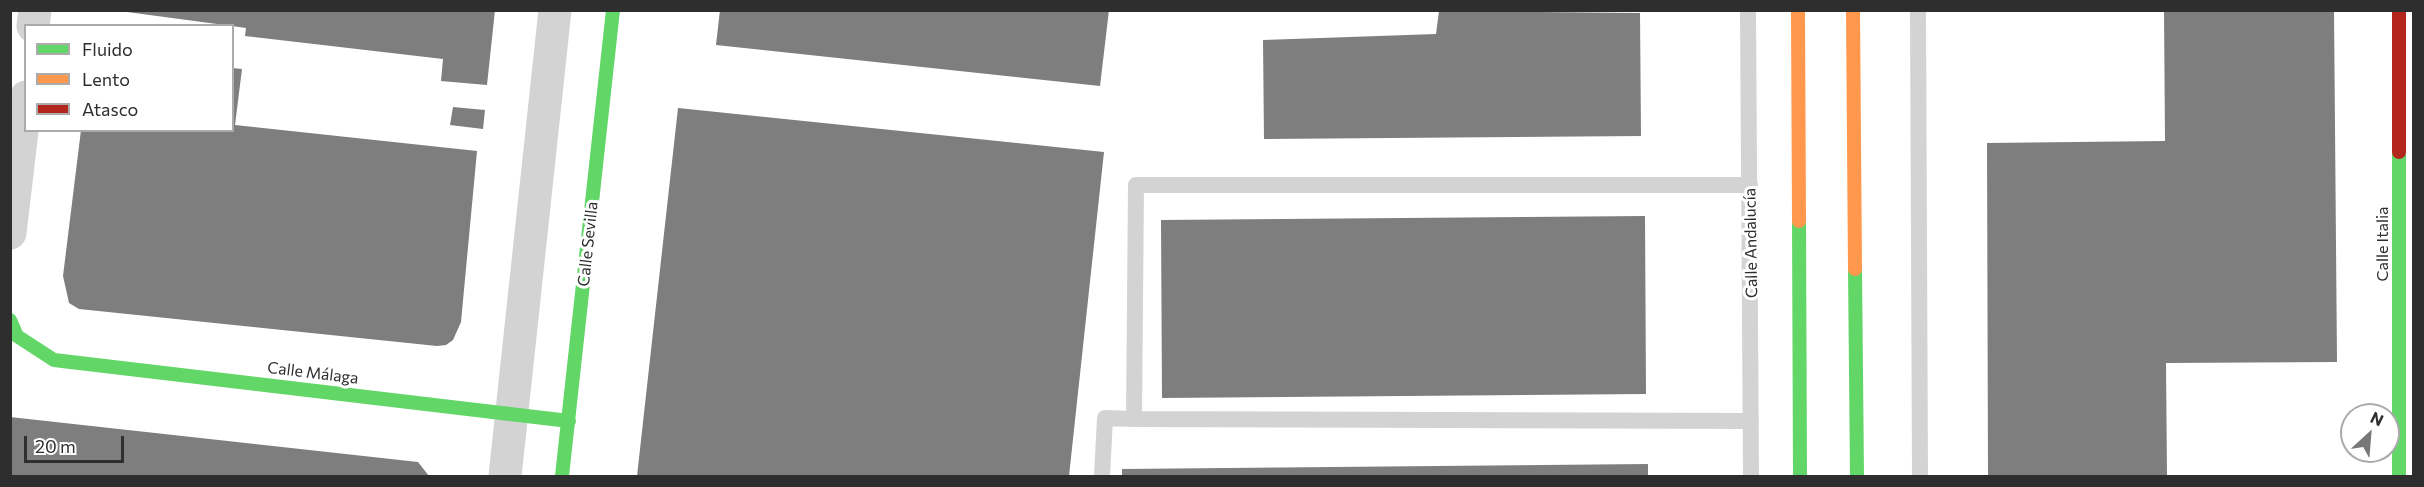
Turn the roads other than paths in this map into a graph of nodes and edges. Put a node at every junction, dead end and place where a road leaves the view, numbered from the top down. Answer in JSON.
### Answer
{"nodes":[{"id":1,"x":555,"y":10,"type":"edge"},
{"id":2,"x":614,"y":10,"type":"edge"},
{"id":3,"x":1748,"y":10,"type":"edge"},
{"id":4,"x":1798,"y":10,"type":"edge"},
{"id":5,"x":1854,"y":10,"type":"edge"},
{"id":6,"x":1918,"y":10,"type":"edge"},
{"id":7,"x":2399,"y":10,"type":"edge"},
{"id":8,"x":24,"y":114,"type":"edge"},
{"id":9,"x":1750,"y":185,"type":"junction"},
{"id":10,"x":10,"y":233,"type":"edge"},
{"id":11,"x":10,"y":320,"type":"edge"},
{"id":12,"x":512,"y":413,"type":"junction"},
{"id":13,"x":1134,"y":419,"type":"junction"},
{"id":14,"x":568,"y":421,"type":"junction"},
{"id":15,"x":1751,"y":421,"type":"junction"},
{"id":16,"x":505,"y":477,"type":"edge"},
{"id":17,"x":562,"y":477,"type":"edge"},
{"id":18,"x":1102,"y":477,"type":"edge"},
{"id":19,"x":1751,"y":477,"type":"edge"},
{"id":20,"x":1800,"y":477,"type":"edge"},
{"id":21,"x":1857,"y":477,"type":"edge"},
{"id":22,"x":1920,"y":477,"type":"edge"},
{"id":23,"x":2400,"y":477,"type":"edge"}],
"edges":[{"from":1,"to":12,"type":"street"},
{"from":2,"to":14,"type":"street","name":"Calle Sevilla"},
{"from":3,"to":9,"type":"lane","name":"Calle Andalucía"},
{"from":4,"to":20,"type":"street"},
{"from":5,"to":21,"type":"street"},
{"from":6,"to":22,"type":"lane"},
{"from":7,"to":23,"type":"street","name":"Calle Italia"},
{"from":8,"to":10,"type":"street"},
{"from":9,"to":13,"type":"lane"},
{"from":9,"to":15,"type":"lane","name":"Calle Andalucía"},
{"from":11,"to":12,"type":"street","name":"Calle Málaga"},
{"from":12,"to":14,"type":"street","name":"Calle Málaga"},
{"from":12,"to":16,"type":"street"},
{"from":13,"to":15,"type":"lane"},
{"from":13,"to":18,"type":"lane"},
{"from":14,"to":17,"type":"street","name":"Calle Sevilla"},
{"from":15,"to":19,"type":"lane","name":"Calle Andalucía"}]}
